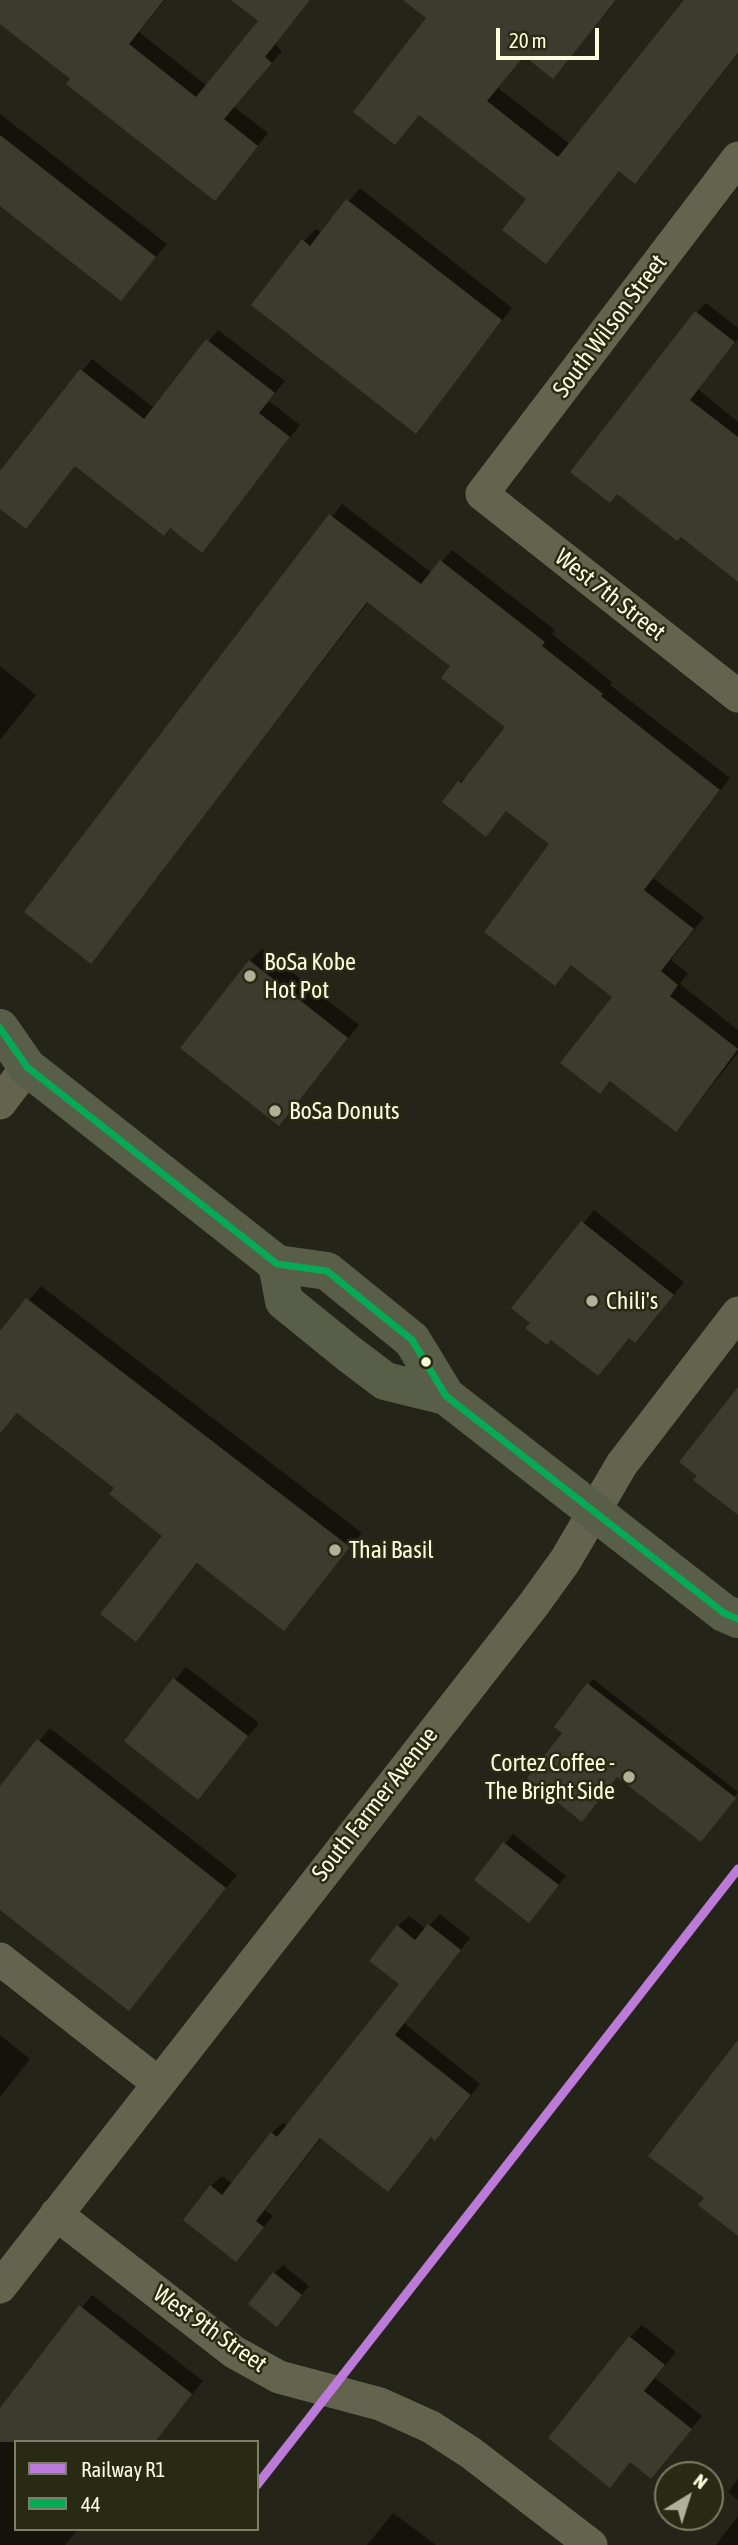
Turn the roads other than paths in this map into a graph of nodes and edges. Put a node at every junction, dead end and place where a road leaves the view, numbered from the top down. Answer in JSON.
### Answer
{"nodes":[{"id":1,"x":738,"y":158,"type":"edge"},
{"id":2,"x":482,"y":494,"type":"joint"},
{"id":3,"x":738,"y":696,"type":"edge"},
{"id":4,"x":0,"y":1028,"type":"edge"},
{"id":5,"x":14,"y":1062,"type":"edge"},
{"id":6,"x":0,"y":1103,"type":"edge"},
{"id":7,"x":277,"y":1264,"type":"junction"},
{"id":8,"x":738,"y":1313,"type":"edge"},
{"id":9,"x":446,"y":1396,"type":"junction"},
{"id":10,"x":593,"y":1512,"type":"junction"},
{"id":11,"x":733,"y":1622,"type":"edge"},
{"id":12,"x":0,"y":1959,"type":"edge"},
{"id":13,"x":158,"y":2083,"type":"junction"},
{"id":14,"x":57,"y":2214,"type":"junction"},
{"id":15,"x":0,"y":2287,"type":"edge"},
{"id":16,"x":591,"y":2545,"type":"edge"}],
"edges":[{"from":1,"to":2,"type":"street","name":"South Wilson Street"},
{"from":2,"to":3,"type":"street","name":"West 7th Street"},
{"from":4,"to":5,"type":"main road"},
{"from":5,"to":6,"type":"street"},
{"from":5,"to":7,"type":"main road"},
{"from":7,"to":9,"type":"main road"},
{"from":7,"to":9,"type":"main road"},
{"from":8,"to":10,"type":"street","name":"South Farmer Avenue"},
{"from":9,"to":10,"type":"main road"},
{"from":10,"to":11,"type":"main road"},
{"from":10,"to":13,"type":"street","name":"South Farmer Avenue"},
{"from":12,"to":13,"type":"street"},
{"from":13,"to":14,"type":"street","name":"South Farmer Avenue"},
{"from":14,"to":15,"type":"street","name":"South Farmer Avenue"},
{"from":14,"to":16,"type":"street","name":"West 9th Street"}]}
